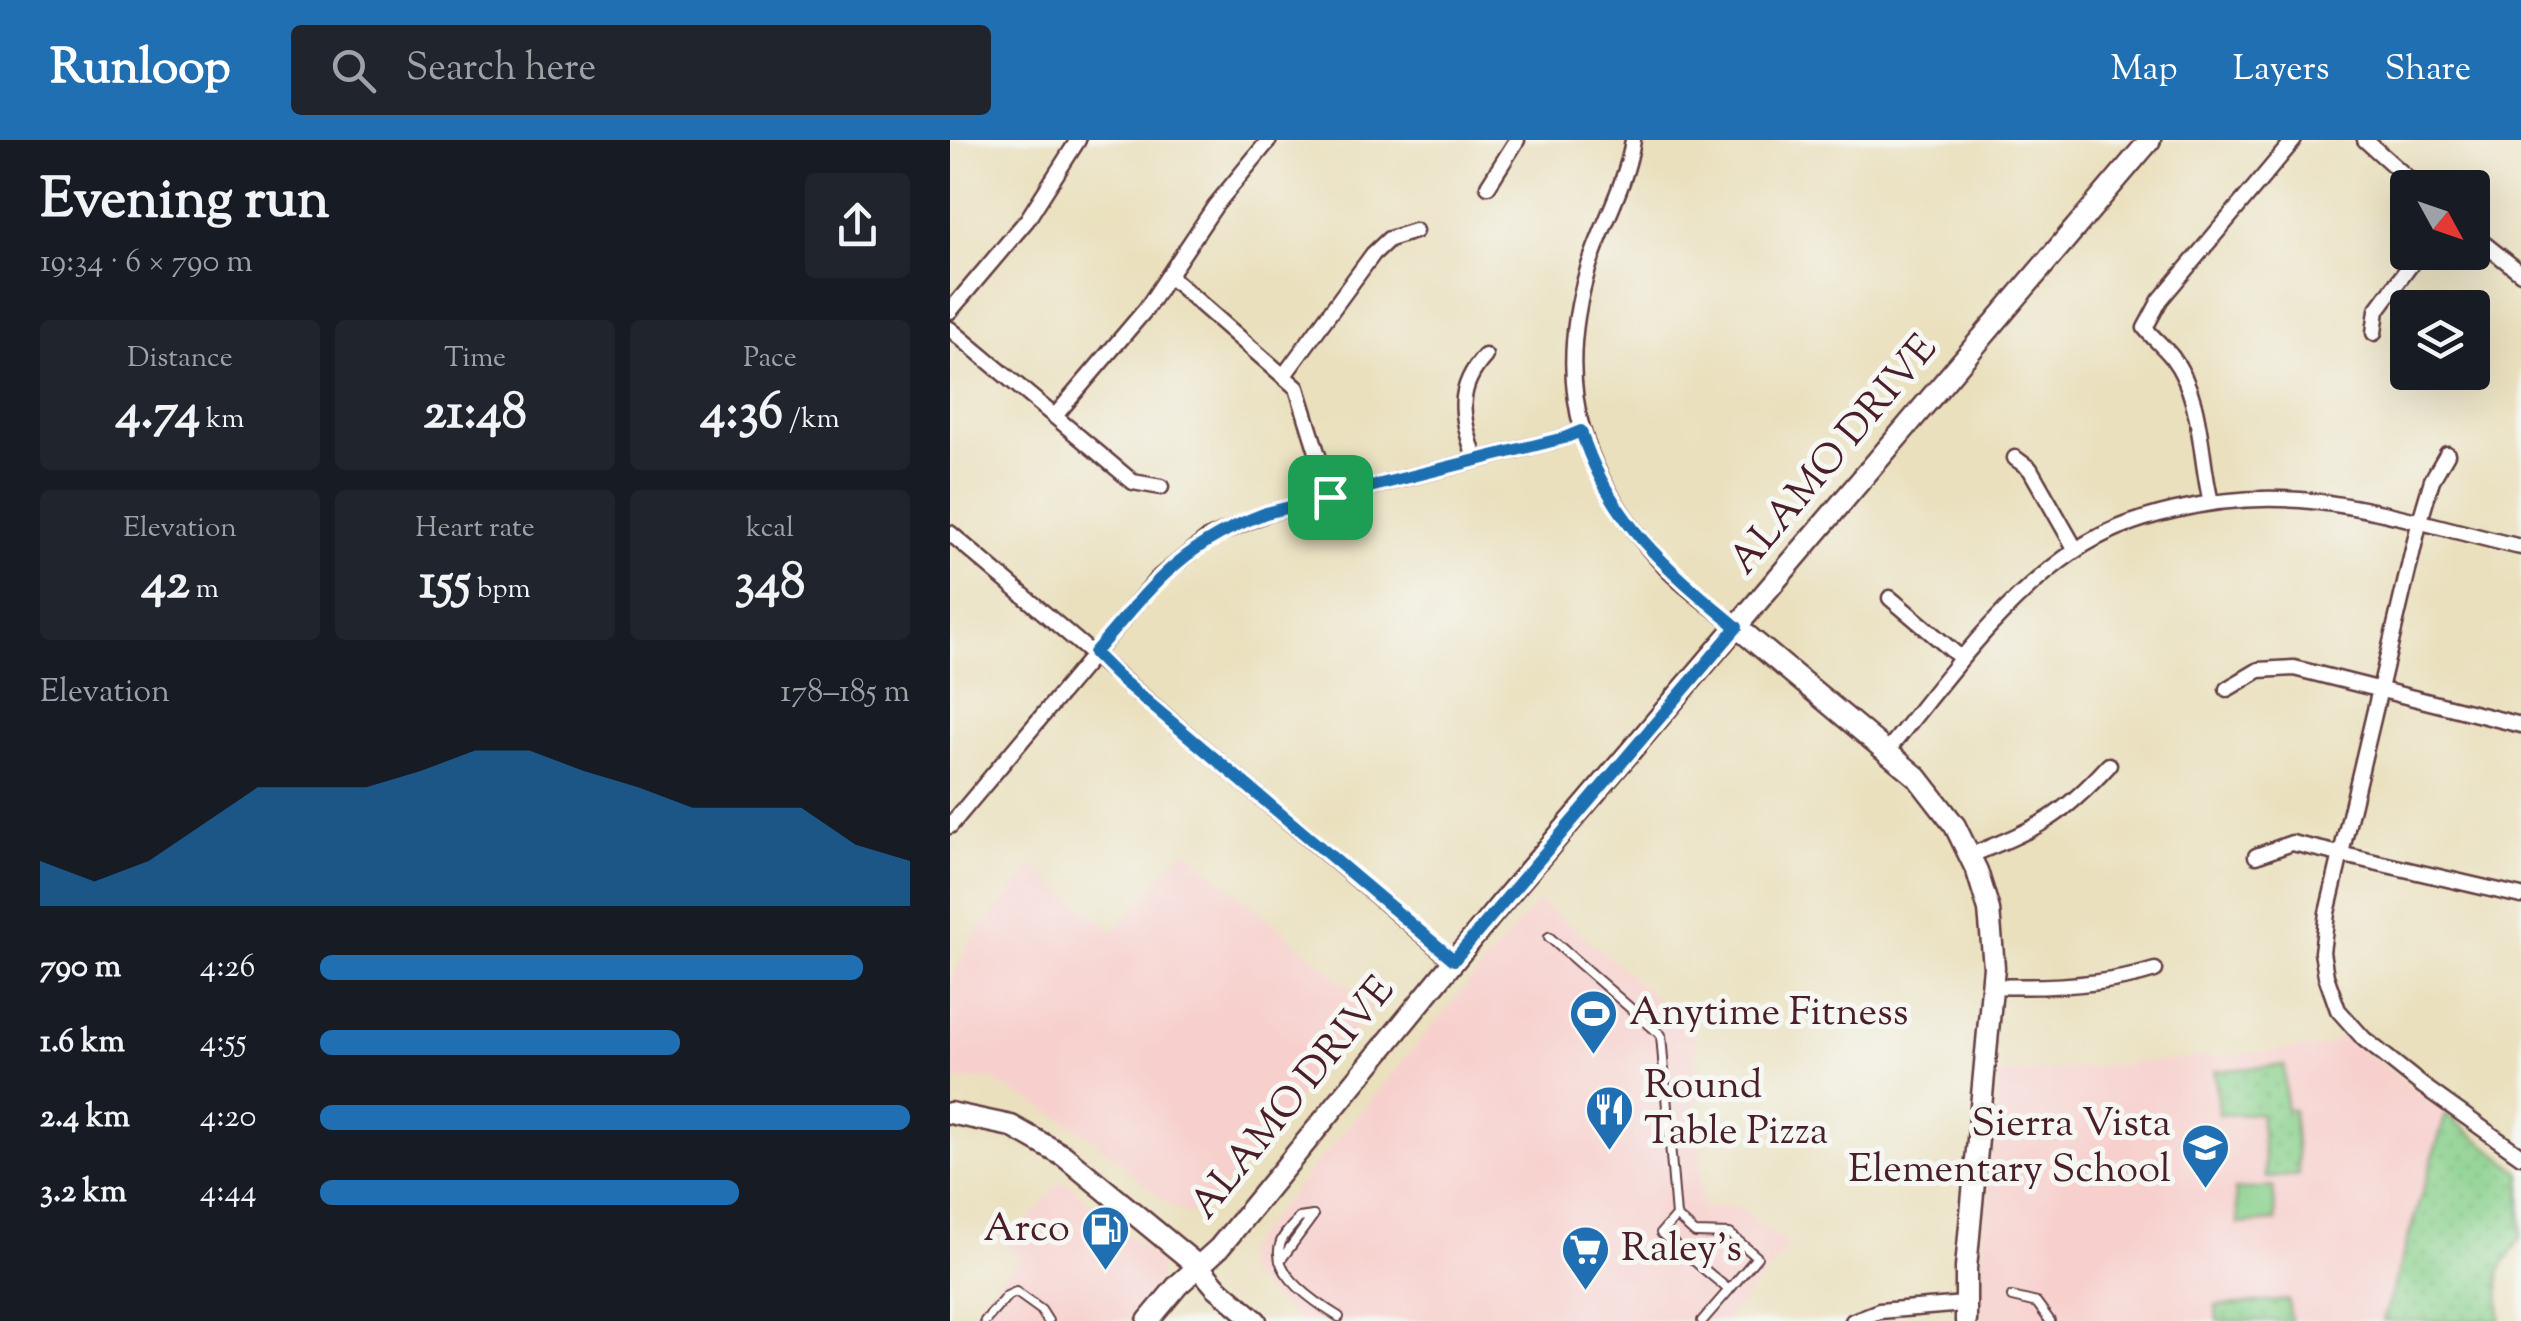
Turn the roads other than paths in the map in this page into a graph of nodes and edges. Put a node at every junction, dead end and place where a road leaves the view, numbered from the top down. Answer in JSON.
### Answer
{"nodes":[{"id":1,"x":1270,"y":140,"type":"edge"},
{"id":2,"x":1516,"y":140,"type":"edge"},
{"id":3,"x":1633,"y":140,"type":"edge"},
{"id":4,"x":2150,"y":140,"type":"edge"},
{"id":5,"x":2294,"y":140,"type":"edge"},
{"id":6,"x":2365,"y":140,"type":"edge"},
{"id":7,"x":1074,"y":142,"type":"edge"},
{"id":8,"x":2398,"y":170,"type":"edge"},
{"id":9,"x":1488,"y":186,"type":"dead end"},
{"id":10,"x":1415,"y":232,"type":"dead end"},
{"id":11,"x":2490,"y":248,"type":"edge"},
{"id":12,"x":2407,"y":270,"type":"edge"},
{"id":13,"x":2521,"y":273,"type":"edge"},
{"id":14,"x":1170,"y":277,"type":"junction"},
{"id":15,"x":950,"y":310,"type":"edge"},
{"id":16,"x":950,"y":328,"type":"edge"},
{"id":17,"x":2374,"y":333,"type":"dead end"},
{"id":18,"x":1485,"y":356,"type":"dead end"},
{"id":19,"x":1285,"y":374,"type":"junction"},
{"id":20,"x":1054,"y":416,"type":"junction"},
{"id":21,"x":1581,"y":431,"type":"junction"},
{"id":22,"x":2446,"y":454,"type":"dead end"},
{"id":23,"x":2015,"y":458,"type":"dead end"},
{"id":24,"x":1475,"y":460,"type":"junction"},
{"id":25,"x":1161,"y":487,"type":"dead end"},
{"id":26,"x":1330,"y":497,"type":"junction"},
{"id":27,"x":2211,"y":502,"type":"junction"},
{"id":28,"x":2419,"y":524,"type":"junction"},
{"id":29,"x":950,"y":533,"type":"edge"},
{"id":30,"x":2521,"y":547,"type":"edge"},
{"id":31,"x":2076,"y":550,"type":"junction"},
{"id":32,"x":1890,"y":598,"type":"dead end"},
{"id":33,"x":1737,"y":627,"type":"junction"},
{"id":34,"x":1094,"y":653,"type":"junction"},
{"id":35,"x":1961,"y":658,"type":"junction"},
{"id":36,"x":2227,"y":689,"type":"dead end"},
{"id":37,"x":2380,"y":691,"type":"junction"},
{"id":38,"x":2521,"y":725,"type":"edge"},
{"id":39,"x":1888,"y":750,"type":"junction"},
{"id":40,"x":2109,"y":765,"type":"dead end"},
{"id":41,"x":950,"y":826,"type":"edge"},
{"id":42,"x":2342,"y":853,"type":"junction"},
{"id":43,"x":1971,"y":855,"type":"junction"},
{"id":44,"x":2256,"y":856,"type":"dead end"},
{"id":45,"x":2521,"y":896,"type":"edge"},
{"id":46,"x":1549,"y":937,"type":"dead end"},
{"id":47,"x":1454,"y":960,"type":"junction"},
{"id":48,"x":2155,"y":970,"type":"dead end"},
{"id":49,"x":1993,"y":986,"type":"junction"},
{"id":50,"x":950,"y":1113,"type":"edge"},
{"id":51,"x":2521,"y":1156,"type":"edge"},
{"id":52,"x":1313,"y":1216,"type":"dead end"},
{"id":53,"x":1676,"y":1216,"type":"junction"},
{"id":54,"x":1198,"y":1266,"type":"junction"},
{"id":55,"x":1729,"y":1290,"type":"junction"},
{"id":56,"x":2012,"y":1297,"type":"dead end"},
{"id":57,"x":1965,"y":1312,"type":"edge"},
{"id":58,"x":1339,"y":1318,"type":"dead end"},
{"id":59,"x":985,"y":1321,"type":"edge"},
{"id":60,"x":1048,"y":1321,"type":"edge"},
{"id":61,"x":1148,"y":1321,"type":"edge"},
{"id":62,"x":1256,"y":1321,"type":"edge"},
{"id":63,"x":1702,"y":1321,"type":"edge"},
{"id":64,"x":1853,"y":1321,"type":"edge"},
{"id":65,"x":2050,"y":1321,"type":"edge"}],
"edges":[{"from":1,"to":14,"type":"street"},
{"from":2,"to":9,"type":"street"},
{"from":3,"to":21,"type":"street"},
{"from":4,"to":33,"type":"main road","name":"ALAMO DRIVE"},
{"from":5,"to":27,"type":"street"},
{"from":6,"to":8,"type":"street"},
{"from":7,"to":15,"type":"street"},
{"from":10,"to":19,"type":"street"},
{"from":11,"to":13,"type":"street"},
{"from":12,"to":17,"type":"street"},
{"from":14,"to":19,"type":"street"},
{"from":14,"to":20,"type":"street"},
{"from":16,"to":20,"type":"street"},
{"from":18,"to":24,"type":"street"},
{"from":19,"to":26,"type":"street"},
{"from":20,"to":25,"type":"street"},
{"from":21,"to":24,"type":"street"},
{"from":21,"to":33,"type":"street"},
{"from":22,"to":28,"type":"street"},
{"from":23,"to":31,"type":"street"},
{"from":24,"to":26,"type":"street"},
{"from":26,"to":34,"type":"street"},
{"from":27,"to":28,"type":"street"},
{"from":27,"to":31,"type":"street"},
{"from":28,"to":30,"type":"street"},
{"from":28,"to":37,"type":"street"},
{"from":29,"to":34,"type":"street"},
{"from":31,"to":35,"type":"street"},
{"from":32,"to":35,"type":"street"},
{"from":33,"to":39,"type":"main road"},
{"from":33,"to":47,"type":"main road","name":"ALAMO DRIVE"},
{"from":34,"to":41,"type":"street"},
{"from":34,"to":47,"type":"street"},
{"from":35,"to":39,"type":"street"},
{"from":36,"to":37,"type":"street"},
{"from":37,"to":38,"type":"street"},
{"from":37,"to":42,"type":"street"},
{"from":39,"to":43,"type":"main road"},
{"from":40,"to":43,"type":"street"},
{"from":42,"to":44,"type":"street"},
{"from":42,"to":45,"type":"street"},
{"from":42,"to":51,"type":"street"},
{"from":43,"to":49,"type":"main road"},
{"from":46,"to":53,"type":"lane"},
{"from":47,"to":54,"type":"main road","name":"ALAMO DRIVE"},
{"from":48,"to":49,"type":"street"},
{"from":49,"to":57,"type":"main road"},
{"from":50,"to":54,"type":"main road"},
{"from":52,"to":58,"type":"lane"},
{"from":53,"to":55,"type":"lane"},
{"from":53,"to":55,"type":"lane"},
{"from":54,"to":61,"type":"main road","name":"ALAMO DRIVE"},
{"from":54,"to":62,"type":"main road"},
{"from":55,"to":63,"type":"lane"},
{"from":56,"to":65,"type":"lane"},
{"from":57,"to":64,"type":"street"},
{"from":59,"to":60,"type":"lane"}]}
